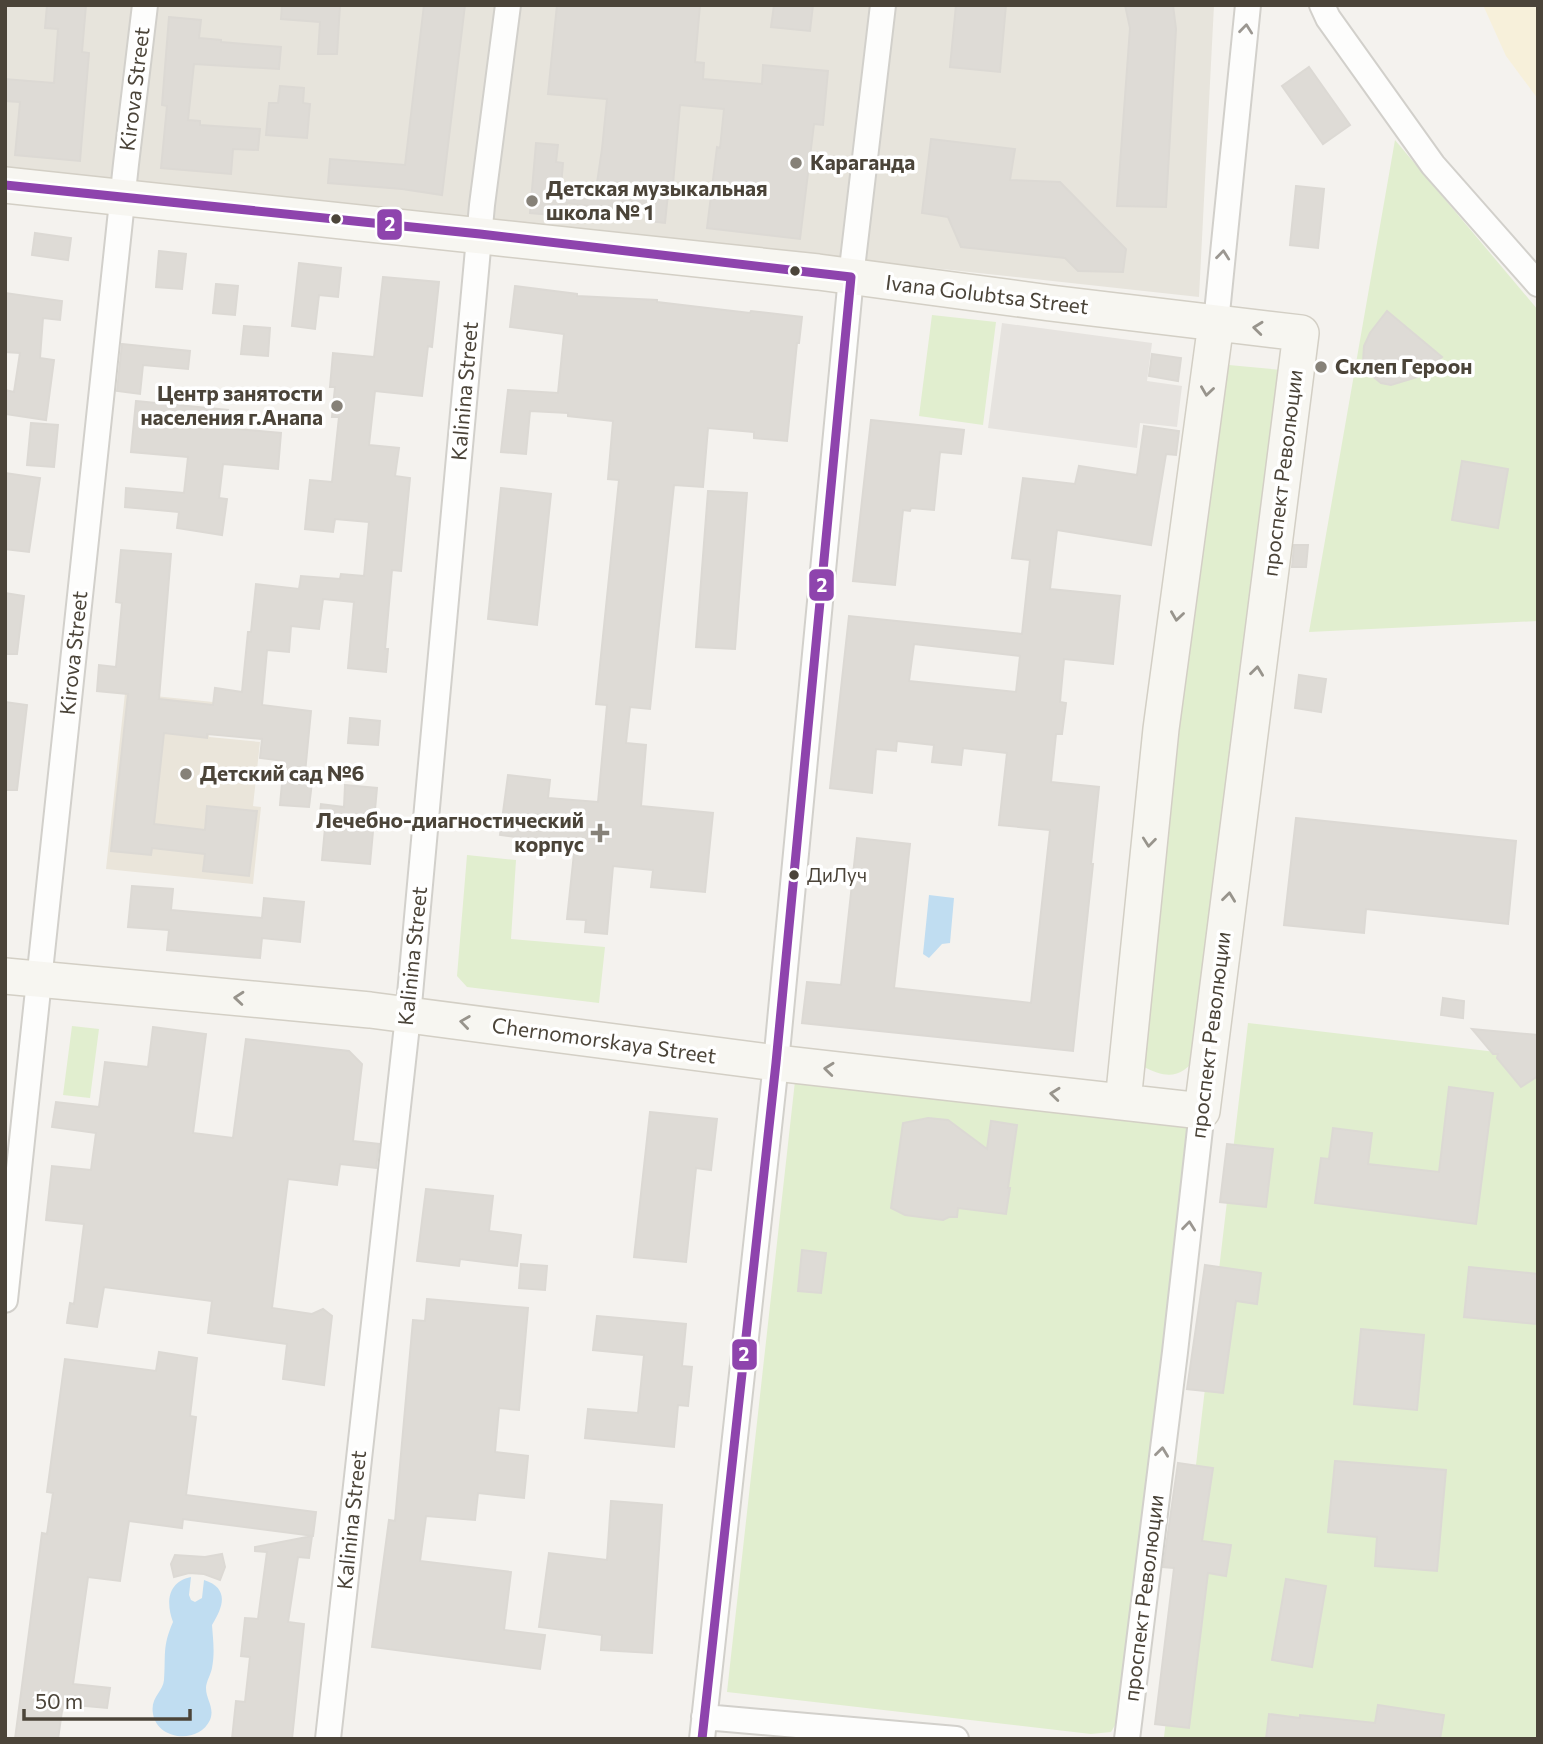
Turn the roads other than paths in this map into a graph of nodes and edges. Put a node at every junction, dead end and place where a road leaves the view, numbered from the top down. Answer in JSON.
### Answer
{"nodes":[{"id":1,"x":145,"y":5,"type":"edge"},
{"id":2,"x":508,"y":5,"type":"edge"},
{"id":3,"x":883,"y":5,"type":"edge"},
{"id":4,"x":1248,"y":5,"type":"edge"},
{"id":5,"x":1322,"y":5,"type":"edge"},
{"id":6,"x":5,"y":185,"type":"edge"},
{"id":7,"x":123,"y":198,"type":"junction"},
{"id":8,"x":480,"y":234,"type":"junction"},
{"id":9,"x":851,"y":277,"type":"junction"},
{"id":10,"x":1538,"y":284,"type":"edge"},
{"id":11,"x":1216,"y":323,"type":"junction"},
{"id":12,"x":1301,"y":332,"type":"joint"},
{"id":13,"x":5,"y":975,"type":"edge"},
{"id":14,"x":39,"y":979,"type":"junction"},
{"id":15,"x":408,"y":1016,"type":"junction"},
{"id":16,"x":776,"y":1063,"type":"junction"},
{"id":17,"x":1123,"y":1102,"type":"junction"},
{"id":18,"x":1202,"y":1111,"type":"junction"},
{"id":19,"x":5,"y":1300,"type":"edge"},
{"id":20,"x":703,"y":1728,"type":"edge"},
{"id":21,"x":328,"y":1739,"type":"edge"},
{"id":22,"x":956,"y":1739,"type":"edge"},
{"id":23,"x":1127,"y":1739,"type":"edge"}],
"edges":[{"from":1,"to":7,"type":"street","name":"Kirova Street"},
{"from":2,"to":8,"type":"street","name":"Kalinina Street"},
{"from":3,"to":9,"type":"street"},
{"from":11,"to":4,"type":"street","one_way":true},
{"from":5,"to":10,"type":"street"},
{"from":6,"to":7,"type":"street","name":"Ivana Golubtsa Street"},
{"from":7,"to":8,"type":"street","name":"Ivana Golubtsa Street"},
{"from":7,"to":14,"type":"street","name":"Kirova Street"},
{"from":8,"to":9,"type":"street","name":"Ivana Golubtsa Street"},
{"from":8,"to":15,"type":"street","name":"Kalinina Street"},
{"from":9,"to":11,"type":"street","name":"Ivana Golubtsa Street"},
{"from":9,"to":16,"type":"street"},
{"from":12,"to":11,"type":"street","name":"Ivana Golubtsa Street","one_way":true},
{"from":11,"to":17,"type":"street","one_way":true},
{"from":18,"to":12,"type":"street","name":"проспект Революции","one_way":true},
{"from":13,"to":14,"type":"street","name":"Chernomorskaya Street"},
{"from":15,"to":14,"type":"street","name":"Chernomorskaya Street","one_way":true},
{"from":14,"to":19,"type":"street","name":"Kirova Street"},
{"from":16,"to":15,"type":"street","name":"Chernomorskaya Street","one_way":true},
{"from":15,"to":21,"type":"street","name":"Kalinina Street"},
{"from":17,"to":16,"type":"street","name":"Chernomorskaya Street","one_way":true},
{"from":16,"to":20,"type":"street"},
{"from":17,"to":18,"type":"street","name":"Chernomorskaya Street"},
{"from":23,"to":18,"type":"street","name":"проспект Революции","one_way":true},
{"from":20,"to":22,"type":"street"}]}
